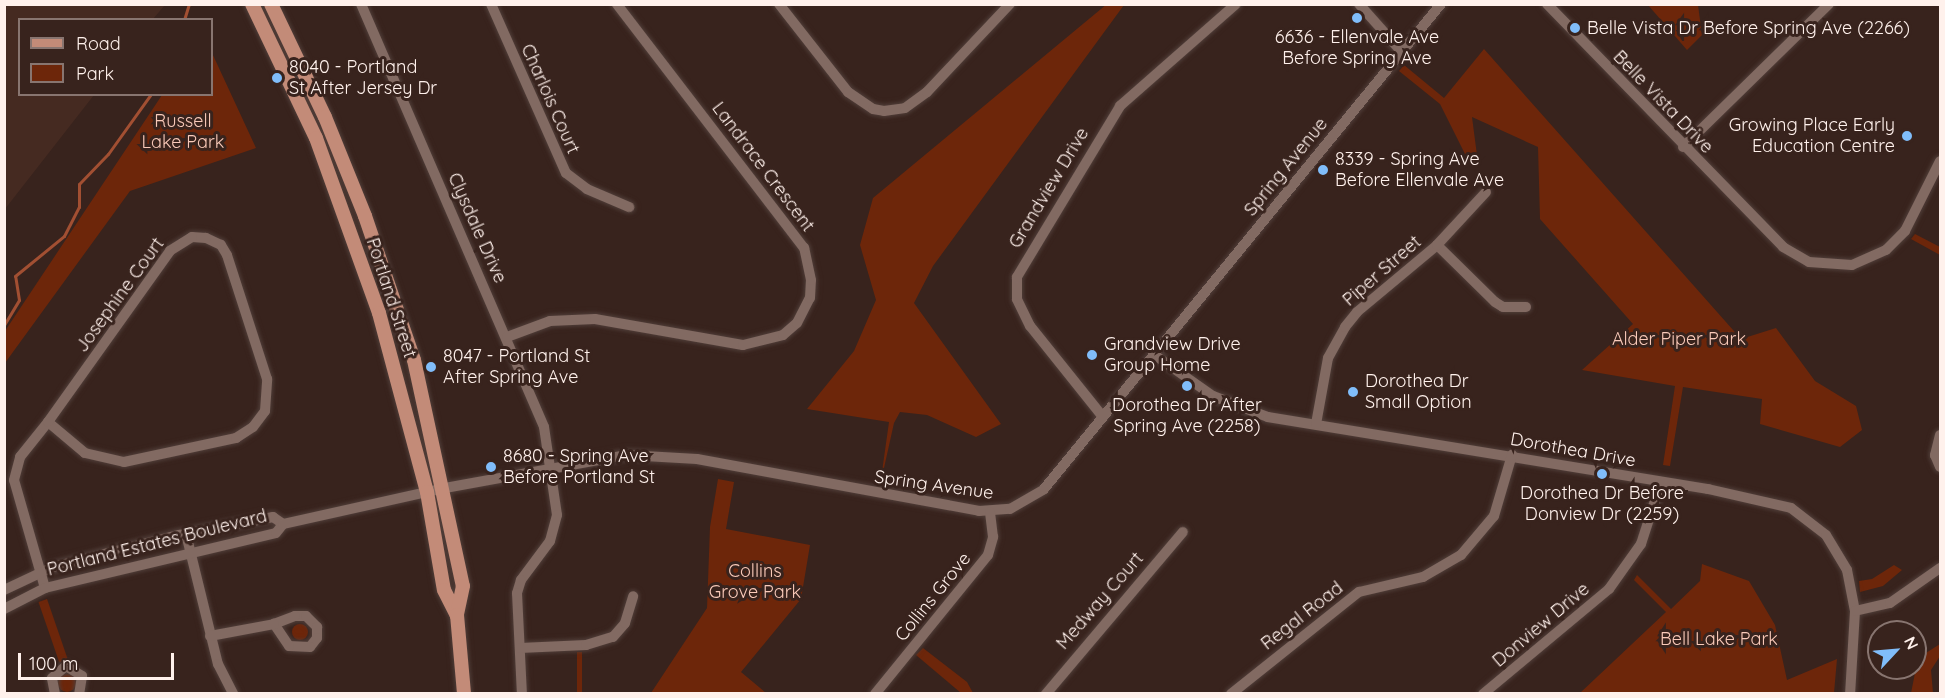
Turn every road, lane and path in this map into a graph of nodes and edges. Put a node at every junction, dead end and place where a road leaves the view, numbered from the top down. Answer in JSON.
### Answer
{"nodes":[{"id":1,"x":252,"y":4,"type":"edge"},
{"id":2,"x":271,"y":4,"type":"edge"},
{"id":3,"x":361,"y":4,"type":"edge"},
{"id":4,"x":491,"y":4,"type":"edge"},
{"id":5,"x":617,"y":4,"type":"edge"},
{"id":6,"x":779,"y":4,"type":"edge"},
{"id":7,"x":1010,"y":4,"type":"edge"},
{"id":8,"x":1236,"y":4,"type":"edge"},
{"id":9,"x":1359,"y":4,"type":"edge"},
{"id":10,"x":1441,"y":4,"type":"edge"},
{"id":11,"x":1547,"y":4,"type":"edge"},
{"id":12,"x":1829,"y":4,"type":"edge"},
{"id":13,"x":1401,"y":50,"type":"junction"},
{"id":14,"x":1683,"y":147,"type":"junction"},
{"id":15,"x":1941,"y":161,"type":"edge"},
{"id":16,"x":1486,"y":192,"type":"dead end"},
{"id":17,"x":629,"y":207,"type":"dead end"},
{"id":18,"x":1437,"y":245,"type":"junction"},
{"id":19,"x":1526,"y":307,"type":"dead end"},
{"id":20,"x":507,"y":337,"type":"junction"},
{"id":21,"x":1156,"y":356,"type":"junction"},
{"id":22,"x":1104,"y":417,"type":"junction"},
{"id":23,"x":48,"y":422,"type":"junction"},
{"id":24,"x":1316,"y":424,"type":"junction"},
{"id":25,"x":1941,"y":435,"type":"edge"},
{"id":26,"x":1512,"y":455,"type":"junction"},
{"id":27,"x":1941,"y":467,"type":"edge"},
{"id":28,"x":552,"y":468,"type":"junction"},
{"id":29,"x":1662,"y":482,"type":"junction"},
{"id":30,"x":445,"y":488,"type":"junction"},
{"id":31,"x":427,"y":492,"type":"junction"},
{"id":32,"x":990,"y":512,"type":"junction"},
{"id":33,"x":283,"y":524,"type":"junction"},
{"id":34,"x":1183,"y":532,"type":"dead end"},
{"id":35,"x":186,"y":534,"type":"junction"},
{"id":36,"x":190,"y":551,"type":"junction"},
{"id":37,"x":1941,"y":568,"type":"edge"},
{"id":38,"x":39,"y":572,"type":"junction"},
{"id":39,"x":45,"y":588,"type":"junction"},
{"id":40,"x":4,"y":590,"type":"edge"},
{"id":41,"x":633,"y":596,"type":"dead end"},
{"id":42,"x":4,"y":609,"type":"edge"},
{"id":43,"x":1855,"y":611,"type":"junction"},
{"id":44,"x":457,"y":615,"type":"junction"},
{"id":45,"x":274,"y":624,"type":"dead end"},
{"id":46,"x":210,"y":636,"type":"junction"},
{"id":47,"x":520,"y":648,"type":"junction"},
{"id":48,"x":53,"y":690,"type":"edge"},
{"id":49,"x":42,"y":693,"type":"edge"},
{"id":50,"x":79,"y":693,"type":"edge"},
{"id":51,"x":233,"y":693,"type":"edge"},
{"id":52,"x":464,"y":693,"type":"edge"},
{"id":53,"x":522,"y":693,"type":"edge"},
{"id":54,"x":875,"y":693,"type":"edge"},
{"id":55,"x":1046,"y":693,"type":"edge"},
{"id":56,"x":1231,"y":693,"type":"edge"},
{"id":57,"x":1483,"y":693,"type":"edge"},
{"id":58,"x":1850,"y":693,"type":"edge"}],
"edges":[{"from":1,"to":31,"type":"main road","name":"Portland Street"},
{"from":2,"to":30,"type":"main road","name":"Portland Street"},
{"from":3,"to":20,"type":"street","name":"Clysdale Drive"},
{"from":4,"to":17,"type":"street","name":"Charlois Court"},
{"from":5,"to":20,"type":"street","name":"Landrace Crescent"},
{"from":6,"to":7,"type":"street"},
{"from":8,"to":22,"type":"street","name":"Grandview Drive"},
{"from":9,"to":13,"type":"street"},
{"from":10,"to":13,"type":"street","name":"Spring Avenue"},
{"from":11,"to":14,"type":"street","name":"Belle Vista Drive"},
{"from":12,"to":14,"type":"street"},
{"from":13,"to":21,"type":"street","name":"Spring Avenue"},
{"from":14,"to":15,"type":"street","name":"Belle Vista Drive"},
{"from":16,"to":18,"type":"street","name":"Piper Street"},
{"from":18,"to":19,"type":"street"},
{"from":18,"to":24,"type":"street","name":"Piper Street"},
{"from":20,"to":28,"type":"street","name":"Clysdale Drive"},
{"from":21,"to":22,"type":"street","name":"Spring Avenue"},
{"from":21,"to":24,"type":"street","name":"Dorothea Drive"},
{"from":22,"to":32,"type":"street","name":"Spring Avenue"},
{"from":23,"to":23,"type":"street","name":"Josephine Court"},
{"from":23,"to":38,"type":"street","name":"Josephine Court"},
{"from":24,"to":26,"type":"street","name":"Dorothea Drive"},
{"from":25,"to":27,"type":"street"},
{"from":26,"to":29,"type":"street","name":"Dorothea Drive"},
{"from":26,"to":56,"type":"street","name":"Regal Road"},
{"from":28,"to":30,"type":"street","name":"Spring Avenue"},
{"from":28,"to":32,"type":"street","name":"Spring Avenue"},
{"from":28,"to":47,"type":"street","name":"Clysdale Drive"},
{"from":29,"to":43,"type":"street","name":"Dorothea Drive"},
{"from":29,"to":57,"type":"street","name":"Donview Drive"},
{"from":30,"to":31,"type":"street","name":"Portland Estates Boulevard"},
{"from":30,"to":44,"type":"main road","name":"Portland Street"},
{"from":31,"to":33,"type":"street","name":"Portland Estates Boulevard"},
{"from":31,"to":44,"type":"main road","name":"Portland Street"},
{"from":32,"to":54,"type":"street","name":"Collins Grove"},
{"from":33,"to":35,"type":"street","name":"Portland Estates Boulevard"},
{"from":33,"to":36,"type":"street","name":"Portland Estates Boulevard"},
{"from":34,"to":55,"type":"street","name":"Medway Court"},
{"from":35,"to":36,"type":"street"},
{"from":35,"to":38,"type":"street","name":"Portland Estates Boulevard"},
{"from":36,"to":39,"type":"street","name":"Portland Estates Boulevard"},
{"from":36,"to":46,"type":"street"},
{"from":37,"to":43,"type":"street"},
{"from":38,"to":39,"type":"street","name":"Josephine Court"},
{"from":38,"to":40,"type":"street","name":"Portland Estates Boulevard"},
{"from":39,"to":42,"type":"street","name":"Portland Estates Boulevard"},
{"from":41,"to":47,"type":"street"},
{"from":43,"to":58,"type":"street","name":"Dorothea Drive"},
{"from":44,"to":52,"type":"main road","name":"Portland Street"},
{"from":45,"to":46,"type":"street"},
{"from":46,"to":51,"type":"street"},
{"from":47,"to":53,"type":"street","name":"Clysdale Drive"},
{"from":48,"to":49,"type":"street"},
{"from":48,"to":50,"type":"street"}]}
